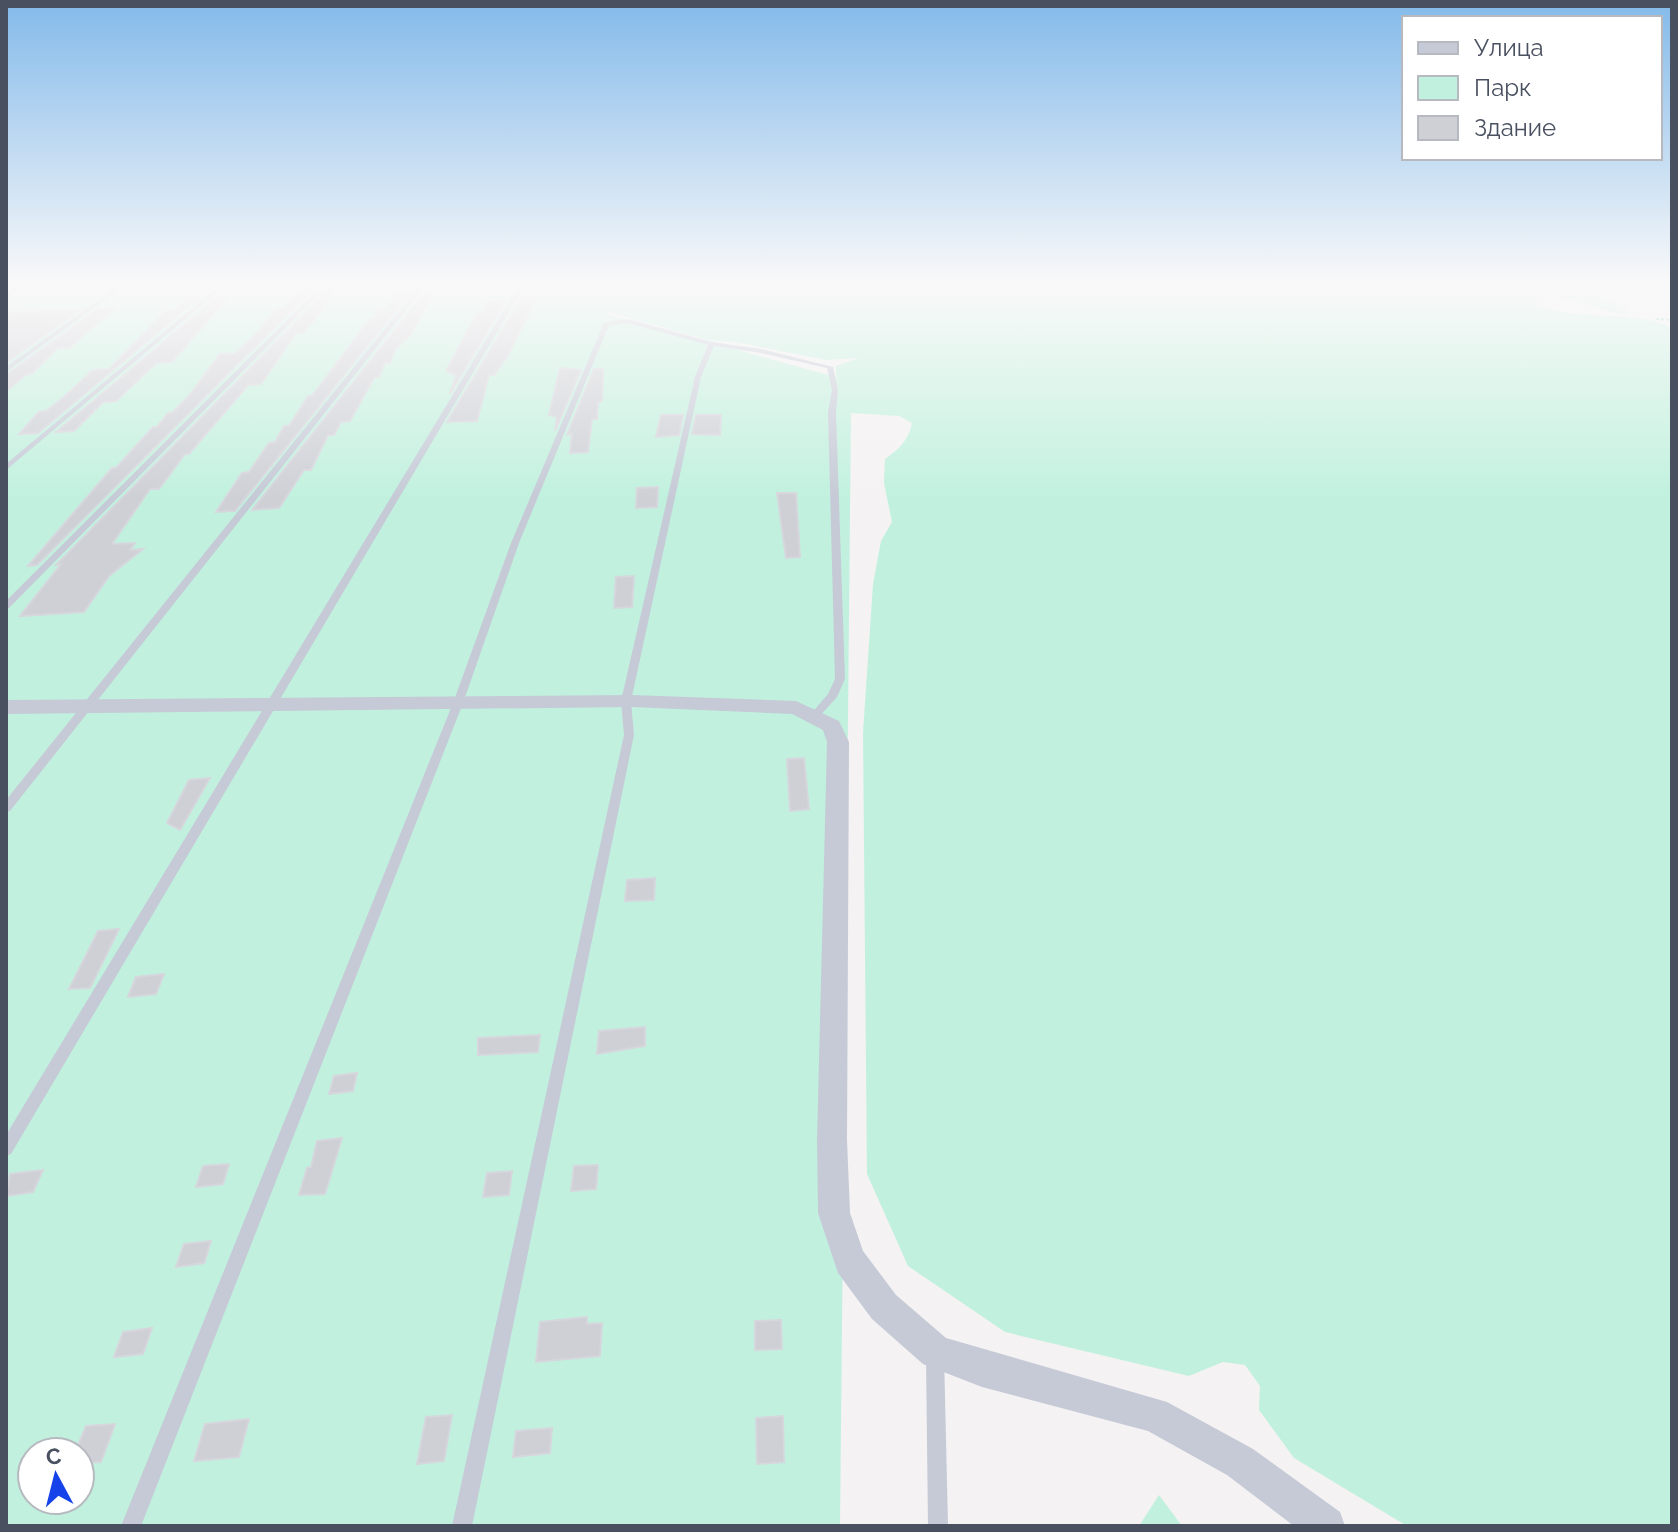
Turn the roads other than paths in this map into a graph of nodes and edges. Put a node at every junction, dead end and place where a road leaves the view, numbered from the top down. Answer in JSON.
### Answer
{"nodes":[{"id":1,"x":25,"y":356,"type":"edge"},
{"id":2,"x":138,"y":356,"type":"edge"},
{"id":3,"x":254,"y":356,"type":"edge"},
{"id":4,"x":366,"y":356,"type":"edge"},
{"id":5,"x":480,"y":356,"type":"edge"},
{"id":6,"x":593,"y":356,"type":"edge"},
{"id":7,"x":707,"y":356,"type":"edge"},
{"id":8,"x":783,"y":356,"type":"edge"},
{"id":9,"x":6,"y":370,"type":"edge"},
{"id":10,"x":6,"y":468,"type":"edge"},
{"id":11,"x":6,"y":606,"type":"edge"},
{"id":12,"x":626,"y":701,"type":"junction"},
{"id":13,"x":458,"y":703,"type":"junction"},
{"id":14,"x":273,"y":705,"type":"junction"},
{"id":15,"x":87,"y":706,"type":"junction"},
{"id":16,"x":6,"y":707,"type":"edge"},
{"id":17,"x":815,"y":715,"type":"junction"},
{"id":18,"x":6,"y":808,"type":"edge"},
{"id":19,"x":6,"y":1149,"type":"edge"},
{"id":20,"x":935,"y":1352,"type":"junction"},
{"id":21,"x":131,"y":1526,"type":"edge"},
{"id":22,"x":462,"y":1526,"type":"edge"},
{"id":23,"x":938,"y":1526,"type":"edge"},
{"id":24,"x":1326,"y":1526,"type":"edge"}],
"edges":[{"from":1,"to":9,"type":"lane"},
{"from":2,"to":10,"type":"lane"},
{"from":3,"to":11,"type":"lane"},
{"from":4,"to":15,"type":"lane"},
{"from":5,"to":14,"type":"lane"},
{"from":6,"to":13,"type":"lane"},
{"from":7,"to":12,"type":"lane"},
{"from":8,"to":17,"type":"lane"},
{"from":12,"to":13,"type":"street"},
{"from":12,"to":17,"type":"street"},
{"from":12,"to":22,"type":"lane"},
{"from":13,"to":14,"type":"street"},
{"from":13,"to":21,"type":"lane"},
{"from":14,"to":15,"type":"street"},
{"from":14,"to":19,"type":"lane"},
{"from":15,"to":16,"type":"street"},
{"from":15,"to":18,"type":"lane"},
{"from":17,"to":20,"type":"street"},
{"from":20,"to":23,"type":"lane"},
{"from":20,"to":24,"type":"street"}]}
